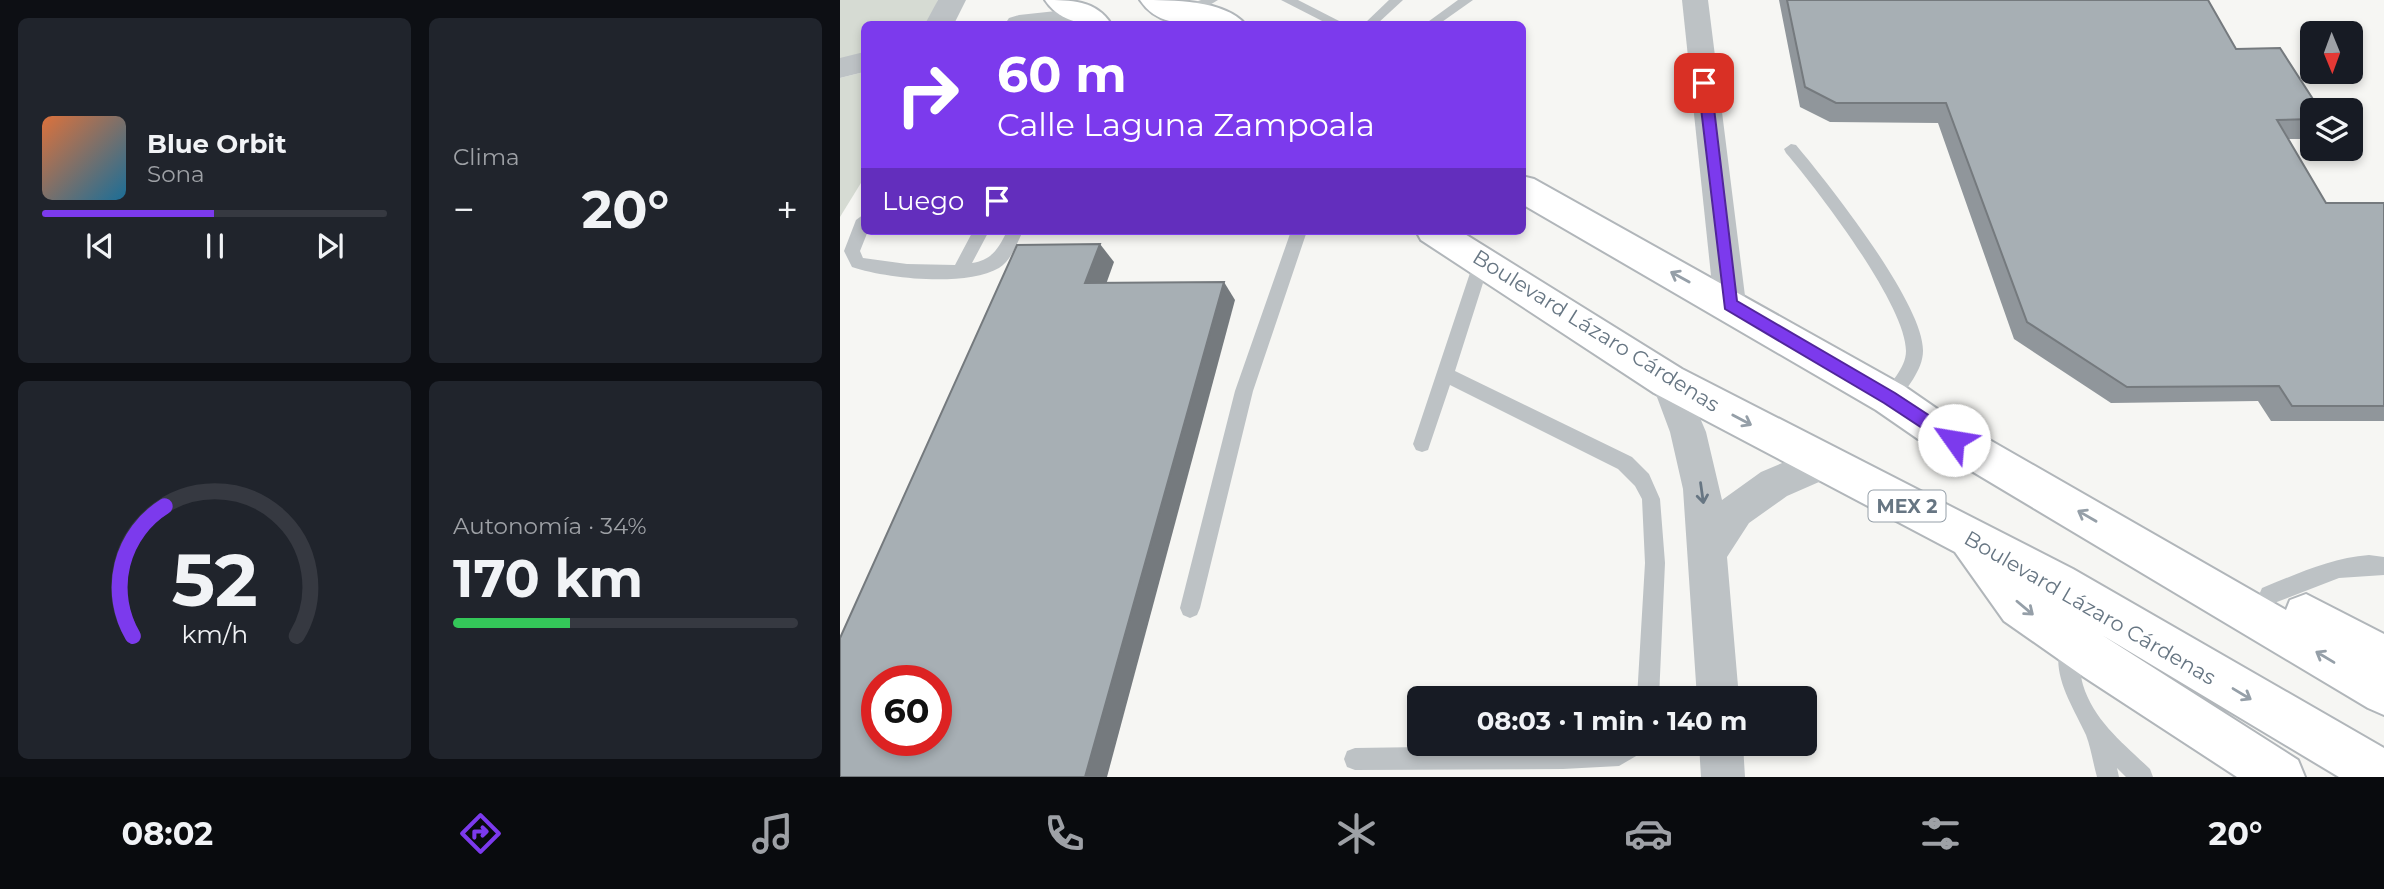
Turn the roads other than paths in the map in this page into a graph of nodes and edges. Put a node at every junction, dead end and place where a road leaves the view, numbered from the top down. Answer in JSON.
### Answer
{"nodes":[{"id":1,"x":952,"y":0,"type":"edge"},
{"id":2,"x":1059,"y":0,"type":"edge"},
{"id":3,"x":1154,"y":0,"type":"edge"},
{"id":4,"x":1287,"y":0,"type":"edge"},
{"id":5,"x":1397,"y":0,"type":"edge"},
{"id":6,"x":1466,"y":0,"type":"edge"},
{"id":7,"x":1695,"y":0,"type":"edge"},
{"id":8,"x":1197,"y":8,"type":"edge"},
{"id":9,"x":941,"y":21,"type":"edge"},
{"id":10,"x":1091,"y":21,"type":"edge"},
{"id":11,"x":1225,"y":21,"type":"edge"},
{"id":12,"x":1332,"y":21,"type":"edge"},
{"id":13,"x":1373,"y":21,"type":"edge"},
{"id":14,"x":1435,"y":21,"type":"edge"},
{"id":15,"x":861,"y":63,"type":"edge"},
{"id":16,"x":840,"y":68,"type":"edge"},
{"id":17,"x":1791,"y":149,"type":"dead end"},
{"id":18,"x":1526,"y":190,"type":"edge"},
{"id":19,"x":861,"y":228,"type":"edge"},
{"id":20,"x":979,"y":235,"type":"edge"},
{"id":21,"x":1013,"y":235,"type":"edge"},
{"id":22,"x":1299,"y":235,"type":"edge"},
{"id":23,"x":1440,"y":235,"type":"edge"},
{"id":24,"x":1482,"y":261,"type":"junction"},
{"id":25,"x":960,"y":271,"type":"junction"},
{"id":26,"x":1730,"y":304,"type":"junction"},
{"id":27,"x":1445,"y":374,"type":"junction"},
{"id":28,"x":1668,"y":381,"type":"junction"},
{"id":29,"x":1890,"y":398,"type":"junction"},
{"id":30,"x":1422,"y":444,"type":"dead end"},
{"id":31,"x":1822,"y":463,"type":"junction"},
{"id":32,"x":2120,"y":535,"type":"junction"},
{"id":33,"x":1966,"y":537,"type":"junction"},
{"id":34,"x":1708,"y":551,"type":"junction"},
{"id":35,"x":2384,"y":566,"type":"edge"},
{"id":36,"x":2269,"y":596,"type":"junction"},
{"id":37,"x":1190,"y":608,"type":"dead end"},
{"id":38,"x":2070,"y":640,"type":"junction"},
{"id":39,"x":2384,"y":659,"type":"edge"},
{"id":40,"x":1649,"y":686,"type":"edge"},
{"id":41,"x":1717,"y":686,"type":"edge"},
{"id":42,"x":2384,"y":692,"type":"edge"},
{"id":43,"x":2097,"y":734,"type":"junction"},
{"id":44,"x":1598,"y":756,"type":"edge"},
{"id":45,"x":1722,"y":756,"type":"edge"},
{"id":46,"x":1355,"y":759,"type":"dead end"},
{"id":47,"x":2384,"y":775,"type":"edge"},
{"id":48,"x":1723,"y":777,"type":"edge"},
{"id":49,"x":2108,"y":777,"type":"edge"},
{"id":50,"x":2141,"y":777,"type":"edge"},
{"id":51,"x":2281,"y":777,"type":"edge"}],
"edges":[{"from":1,"to":9,"type":"street"},
{"from":2,"to":10,"type":"main road"},
{"from":3,"to":8,"type":"main road"},
{"from":4,"to":12,"type":"lane"},
{"from":5,"to":13,"type":"lane"},
{"from":6,"to":14,"type":"lane"},
{"from":7,"to":26,"type":"street"},
{"from":8,"to":11,"type":"main road"},
{"from":15,"to":16,"type":"street"},
{"from":17,"to":29,"type":"lane"},
{"from":26,"to":18,"type":"main road","one_way":true},
{"from":19,"to":25,"type":"lane"},
{"from":20,"to":25,"type":"lane"},
{"from":21,"to":25,"type":"lane"},
{"from":22,"to":37,"type":"lane"},
{"from":23,"to":24,"type":"main road","name":"Boulevard Lázaro Cárdenas","number":"MEX 2"},
{"from":24,"to":27,"type":"lane"},
{"from":24,"to":28,"type":"main road","name":"Boulevard Lázaro Cárdenas","number":"MEX 2"},
{"from":26,"to":29,"type":"main road"},
{"from":27,"to":30,"type":"lane"},
{"from":27,"to":40,"type":"lane"},
{"from":28,"to":31,"type":"main road","name":"Boulevard Lázaro Cárdenas","number":"MEX 2","one_way":true},
{"from":28,"to":34,"type":"street","one_way":true},
{"from":32,"to":29,"type":"main road","one_way":true},
{"from":31,"to":33,"type":"main road","name":"Boulevard Lázaro Cárdenas","number":"MEX 2"},
{"from":31,"to":34,"type":"street"},
{"from":32,"to":36,"type":"main road"},
{"from":42,"to":32,"type":"main road","one_way":true},
{"from":33,"to":38,"type":"main road","one_way":true},
{"from":33,"to":47,"type":"main road","name":"Boulevard Lázaro Cárdenas","number":"MEX 2","one_way":true},
{"from":34,"to":41,"type":"street"},
{"from":35,"to":36,"type":"lane"},
{"from":36,"to":39,"type":"main road"},
{"from":38,"to":43,"type":"lane"},
{"from":38,"to":51,"type":"main road"},
{"from":43,"to":49,"type":"lane"},
{"from":43,"to":50,"type":"lane"},
{"from":44,"to":46,"type":"lane"},
{"from":45,"to":48,"type":"street"}]}
